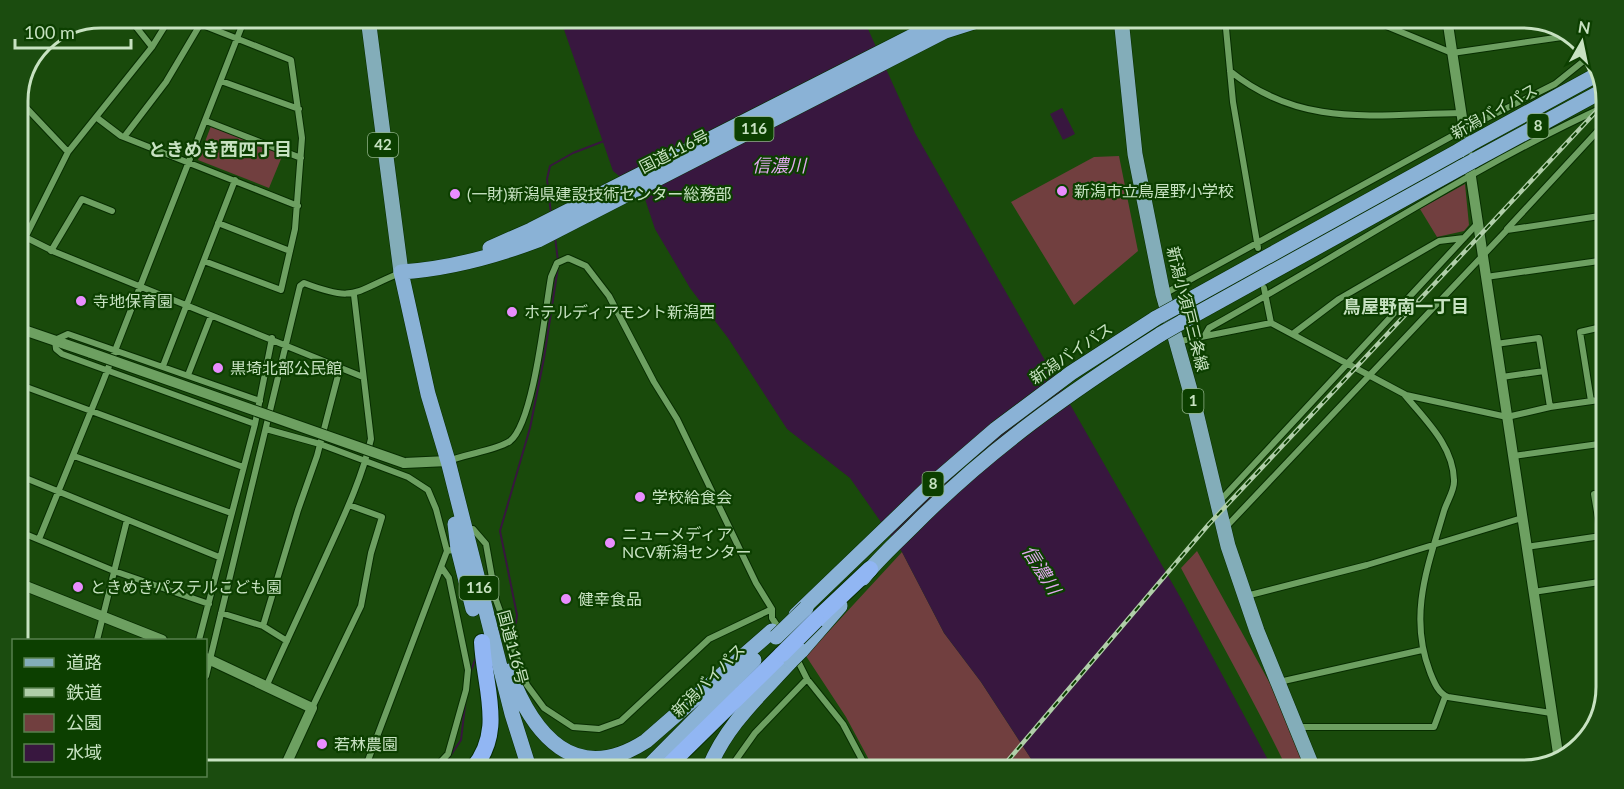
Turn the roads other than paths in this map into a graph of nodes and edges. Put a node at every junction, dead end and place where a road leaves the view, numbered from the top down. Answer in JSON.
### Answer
{"nodes":[{"id":1,"x":138,"y":29,"type":"edge"},
{"id":2,"x":163,"y":29,"type":"edge"},
{"id":3,"x":197,"y":29,"type":"edge"},
{"id":4,"x":218,"y":29,"type":"edge"},
{"id":5,"x":241,"y":29,"type":"edge"},
{"id":6,"x":369,"y":29,"type":"edge"},
{"id":7,"x":927,"y":29,"type":"edge"},
{"id":8,"x":951,"y":29,"type":"edge"},
{"id":9,"x":1122,"y":29,"type":"edge"},
{"id":10,"x":1226,"y":29,"type":"edge"},
{"id":11,"x":1394,"y":29,"type":"edge"},
{"id":12,"x":1449,"y":29,"type":"edge"},
{"id":13,"x":1552,"y":38,"type":"edge"},
{"id":14,"x":237,"y":39,"type":"junction"},
{"id":15,"x":152,"y":47,"type":"junction"},
{"id":16,"x":1452,"y":53,"type":"junction"},
{"id":17,"x":1230,"y":70,"type":"junction"},
{"id":18,"x":1570,"y":72,"type":"edge"},
{"id":19,"x":1592,"y":77,"type":"edge"},
{"id":20,"x":221,"y":81,"type":"junction"},
{"id":21,"x":1595,"y":95,"type":"edge"},
{"id":22,"x":299,"y":109,"type":"junction"},
{"id":23,"x":29,"y":111,"type":"edge"},
{"id":24,"x":1595,"y":111,"type":"edge"},
{"id":25,"x":1461,"y":114,"type":"junction"},
{"id":26,"x":96,"y":117,"type":"junction"},
{"id":27,"x":206,"y":121,"type":"junction"},
{"id":28,"x":1595,"y":134,"type":"edge"},
{"id":29,"x":124,"y":137,"type":"junction"},
{"id":30,"x":1464,"y":141,"type":"junction"},
{"id":31,"x":68,"y":152,"type":"junction"},
{"id":32,"x":301,"y":158,"type":"junction"},
{"id":33,"x":190,"y":162,"type":"junction"},
{"id":34,"x":1468,"y":168,"type":"junction"},
{"id":35,"x":235,"y":180,"type":"junction"},
{"id":36,"x":298,"y":206,"type":"junction"},
{"id":37,"x":112,"y":211,"type":"dead end"},
{"id":38,"x":1595,"y":217,"type":"edge"},
{"id":39,"x":218,"y":223,"type":"junction"},
{"id":40,"x":1478,"y":224,"type":"junction"},
{"id":41,"x":1507,"y":230,"type":"junction"},
{"id":42,"x":29,"y":234,"type":"edge"},
{"id":43,"x":534,"y":235,"type":"junction"},
{"id":44,"x":1465,"y":237,"type":"junction"},
{"id":45,"x":29,"y":239,"type":"edge"},
{"id":46,"x":1258,"y":245,"type":"junction"},
{"id":47,"x":51,"y":251,"type":"junction"},
{"id":48,"x":290,"y":251,"type":"junction"},
{"id":49,"x":1482,"y":256,"type":"junction"},
{"id":50,"x":204,"y":261,"type":"junction"},
{"id":51,"x":1595,"y":262,"type":"edge"},
{"id":52,"x":400,"y":272,"type":"junction"},
{"id":53,"x":1486,"y":277,"type":"junction"},
{"id":54,"x":140,"y":286,"type":"junction"},
{"id":55,"x":1264,"y":288,"type":"dead end"},
{"id":56,"x":1163,"y":294,"type":"junction"},
{"id":57,"x":354,"y":295,"type":"junction"},
{"id":58,"x":1265,"y":297,"type":"junction"},
{"id":59,"x":188,"y":305,"type":"junction"},
{"id":60,"x":211,"y":315,"type":"junction"},
{"id":61,"x":1271,"y":323,"type":"junction"},
{"id":62,"x":1595,"y":328,"type":"edge"},
{"id":63,"x":29,"y":332,"type":"edge"},
{"id":64,"x":1294,"y":333,"type":"junction"},
{"id":65,"x":1204,"y":335,"type":"junction"},
{"id":66,"x":272,"y":338,"type":"junction"},
{"id":67,"x":54,"y":340,"type":"junction"},
{"id":68,"x":1176,"y":342,"type":"junction"},
{"id":69,"x":286,"y":344,"type":"junction"},
{"id":70,"x":1496,"y":344,"type":"junction"},
{"id":71,"x":116,"y":350,"type":"junction"},
{"id":72,"x":1347,"y":363,"type":"junction"},
{"id":73,"x":163,"y":366,"type":"junction"},
{"id":74,"x":340,"y":368,"type":"junction"},
{"id":75,"x":1544,"y":371,"type":"junction"},
{"id":76,"x":107,"y":372,"type":"junction"},
{"id":77,"x":1368,"y":374,"type":"junction"},
{"id":78,"x":188,"y":375,"type":"junction"},
{"id":79,"x":363,"y":377,"type":"junction"},
{"id":80,"x":1502,"y":377,"type":"junction"},
{"id":81,"x":1075,"y":380,"type":"junction"},
{"id":82,"x":29,"y":388,"type":"edge"},
{"id":83,"x":1403,"y":394,"type":"junction"},
{"id":84,"x":1596,"y":400,"type":"edge"},
{"id":85,"x":260,"y":401,"type":"junction"},
{"id":86,"x":1592,"y":401,"type":"junction"},
{"id":87,"x":1550,"y":407,"type":"junction"},
{"id":88,"x":91,"y":413,"type":"junction"},
{"id":89,"x":1507,"y":417,"type":"junction"},
{"id":90,"x":255,"y":424,"type":"junction"},
{"id":91,"x":266,"y":429,"type":"junction"},
{"id":92,"x":320,"y":444,"type":"junction"},
{"id":93,"x":1596,"y":444,"type":"edge"},
{"id":94,"x":74,"y":456,"type":"junction"},
{"id":95,"x":1514,"y":456,"type":"junction"},
{"id":96,"x":366,"y":461,"type":"junction"},
{"id":97,"x":448,"y":461,"type":"junction"},
{"id":98,"x":243,"y":467,"type":"junction"},
{"id":99,"x":29,"y":479,"type":"edge"},
{"id":100,"x":60,"y":490,"type":"junction"},
{"id":101,"x":1594,"y":494,"type":"dead end"},
{"id":102,"x":1218,"y":503,"type":"junction"},
{"id":103,"x":1596,"y":504,"type":"edge"},
{"id":104,"x":350,"y":505,"type":"junction"},
{"id":105,"x":231,"y":513,"type":"junction"},
{"id":106,"x":1522,"y":518,"type":"junction"},
{"id":107,"x":127,"y":520,"type":"junction"},
{"id":108,"x":465,"y":529,"type":"junction"},
{"id":109,"x":1224,"y":529,"type":"junction"},
{"id":110,"x":29,"y":535,"type":"edge"},
{"id":111,"x":1596,"y":537,"type":"edge"},
{"id":112,"x":39,"y":539,"type":"junction"},
{"id":113,"x":1436,"y":545,"type":"junction"},
{"id":114,"x":1526,"y":547,"type":"junction"},
{"id":115,"x":452,"y":550,"type":"junction"},
{"id":116,"x":219,"y":557,"type":"junction"},
{"id":117,"x":442,"y":568,"type":"junction"},
{"id":118,"x":870,"y":569,"type":"joint"},
{"id":119,"x":114,"y":571,"type":"junction"},
{"id":120,"x":1596,"y":583,"type":"edge"},
{"id":121,"x":29,"y":587,"type":"edge"},
{"id":122,"x":1533,"y":592,"type":"junction"},
{"id":123,"x":480,"y":594,"type":"junction"},
{"id":124,"x":1245,"y":596,"type":"junction"},
{"id":125,"x":208,"y":604,"type":"junction"},
{"id":126,"x":772,"y":609,"type":"junction"},
{"id":127,"x":221,"y":613,"type":"junction"},
{"id":128,"x":103,"y":617,"type":"junction"},
{"id":129,"x":263,"y":626,"type":"junction"},
{"id":130,"x":774,"y":634,"type":"junction"},
{"id":131,"x":491,"y":637,"type":"junction"},
{"id":132,"x":97,"y":639,"type":"edge"},
{"id":133,"x":159,"y":639,"type":"edge"},
{"id":134,"x":198,"y":639,"type":"edge"},
{"id":135,"x":287,"y":641,"type":"junction"},
{"id":136,"x":1422,"y":650,"type":"junction"},
{"id":137,"x":786,"y":657,"type":"junction"},
{"id":138,"x":208,"y":659,"type":"edge"},
{"id":139,"x":807,"y":679,"type":"junction"},
{"id":140,"x":1278,"y":683,"type":"junction"},
{"id":141,"x":266,"y":687,"type":"junction"},
{"id":142,"x":1445,"y":697,"type":"junction"},
{"id":143,"x":312,"y":708,"type":"junction"},
{"id":144,"x":1551,"y":712,"type":"junction"},
{"id":145,"x":1296,"y":727,"type":"junction"},
{"id":146,"x":1558,"y":752,"type":"edge"},
{"id":147,"x":289,"y":760,"type":"edge"},
{"id":148,"x":368,"y":760,"type":"edge"},
{"id":149,"x":442,"y":760,"type":"edge"},
{"id":150,"x":479,"y":760,"type":"edge"},
{"id":151,"x":517,"y":760,"type":"edge"},
{"id":152,"x":527,"y":760,"type":"edge"},
{"id":153,"x":654,"y":760,"type":"edge"},
{"id":154,"x":675,"y":760,"type":"edge"},
{"id":155,"x":713,"y":760,"type":"edge"},
{"id":156,"x":736,"y":760,"type":"edge"},
{"id":157,"x":862,"y":760,"type":"edge"},
{"id":158,"x":1310,"y":760,"type":"edge"}],
"edges":[{"from":1,"to":15,"type":"street"},
{"from":2,"to":15,"type":"street"},
{"from":3,"to":29,"type":"street"},
{"from":4,"to":14,"type":"street"},
{"from":5,"to":14,"type":"street"},
{"from":6,"to":52,"type":"main road","number":"42"},
{"from":7,"to":43,"type":"highway","name":"国道116号","number":"116"},
{"from":8,"to":43,"type":"highway","name":"国道116号","number":"116"},
{"from":9,"to":56,"type":"main road","name":"新潟小須戸三条線","number":"1"},
{"from":10,"to":17,"type":"street"},
{"from":11,"to":16,"type":"street"},
{"from":12,"to":16,"type":"street"},
{"from":13,"to":16,"type":"street"},
{"from":14,"to":20,"type":"street"},
{"from":14,"to":22,"type":"street"},
{"from":15,"to":26,"type":"street"},
{"from":16,"to":25,"type":"street"},
{"from":17,"to":25,"type":"street"},
{"from":17,"to":46,"type":"street"},
{"from":18,"to":30,"type":"street"},
{"from":19,"to":30,"type":"highway","name":"新潟バイパス","number":"8"},
{"from":20,"to":22,"type":"street"},
{"from":20,"to":27,"type":"street"},
{"from":21,"to":34,"type":"highway","name":"新潟バイパス","number":"8"},
{"from":22,"to":32,"type":"street"},
{"from":23,"to":31,"type":"street"},
{"from":24,"to":34,"type":"street"},
{"from":25,"to":30,"type":"street"},
{"from":26,"to":29,"type":"street"},
{"from":26,"to":31,"type":"street"},
{"from":27,"to":32,"type":"street"},
{"from":27,"to":33,"type":"street"},
{"from":28,"to":41,"type":"street"},
{"from":29,"to":33,"type":"street"},
{"from":30,"to":34,"type":"street"},
{"from":30,"to":46,"type":"street"},
{"from":30,"to":81,"type":"highway","name":"新潟バイパス","number":"8","bridge":true},
{"from":31,"to":42,"type":"street"},
{"from":32,"to":36,"type":"street"},
{"from":33,"to":35,"type":"street"},
{"from":33,"to":54,"type":"street"},
{"from":34,"to":40,"type":"street"},
{"from":34,"to":58,"type":"street"},
{"from":34,"to":81,"type":"highway","name":"新潟バイパス","number":"8","bridge":true},
{"from":35,"to":36,"type":"street"},
{"from":35,"to":39,"type":"street"},
{"from":36,"to":48,"type":"street"},
{"from":37,"to":47,"type":"street"},
{"from":38,"to":41,"type":"street"},
{"from":39,"to":48,"type":"street"},
{"from":39,"to":50,"type":"street"},
{"from":40,"to":44,"type":"street"},
{"from":40,"to":49,"type":"street"},
{"from":41,"to":49,"type":"street"},
{"from":43,"to":52,"type":"highway","name":"国道116号","number":"116"},
{"from":44,"to":64,"type":"street"},
{"from":44,"to":72,"type":"street"},
{"from":45,"to":47,"type":"street"},
{"from":46,"to":56,"type":"street"},
{"from":47,"to":54,"type":"street"},
{"from":48,"to":50,"type":"street"},
{"from":49,"to":53,"type":"street"},
{"from":49,"to":77,"type":"street"},
{"from":50,"to":59,"type":"street"},
{"from":51,"to":53,"type":"street"},
{"from":52,"to":57,"type":"street"},
{"from":52,"to":97,"type":"highway","name":"国道116号","number":"116"},
{"from":53,"to":70,"type":"street"},
{"from":54,"to":59,"type":"street"},
{"from":54,"to":71,"type":"street"},
{"from":55,"to":58,"type":"street"},
{"from":56,"to":68,"type":"main road","name":"新潟小須戸三条線","number":"1"},
{"from":57,"to":69,"type":"street"},
{"from":57,"to":79,"type":"street"},
{"from":58,"to":61,"type":"street"},
{"from":58,"to":65,"type":"street"},
{"from":59,"to":60,"type":"street"},
{"from":59,"to":73,"type":"street"},
{"from":60,"to":66,"type":"street"},
{"from":60,"to":78,"type":"street"},
{"from":61,"to":64,"type":"street"},
{"from":61,"to":65,"type":"street"},
{"from":62,"to":86,"type":"street"},
{"from":63,"to":67,"type":"street"},
{"from":64,"to":72,"type":"street"},
{"from":65,"to":68,"type":"street"},
{"from":66,"to":69,"type":"street"},
{"from":66,"to":85,"type":"street"},
{"from":67,"to":71,"type":"street"},
{"from":67,"to":76,"type":"street"},
{"from":67,"to":97,"type":"street","bridge":true},
{"from":68,"to":102,"type":"main road","name":"新潟小須戸三条線","number":"1"},
{"from":69,"to":74,"type":"street"},
{"from":69,"to":91,"type":"street"},
{"from":70,"to":75,"type":"street"},
{"from":70,"to":80,"type":"street"},
{"from":71,"to":73,"type":"street"},
{"from":71,"to":76,"type":"street"},
{"from":72,"to":77,"type":"street"},
{"from":72,"to":102,"type":"street"},
{"from":73,"to":78,"type":"street"},
{"from":74,"to":79,"type":"street"},
{"from":74,"to":92,"type":"street"},
{"from":75,"to":80,"type":"street"},
{"from":75,"to":87,"type":"street"},
{"from":76,"to":88,"type":"street"},
{"from":76,"to":90,"type":"street"},
{"from":77,"to":83,"type":"street"},
{"from":77,"to":109,"type":"street"},
{"from":78,"to":85,"type":"street"},
{"from":79,"to":96,"type":"street"},
{"from":80,"to":89,"type":"street"},
{"from":81,"to":118,"type":"highway","name":"新潟バイパス","number":"8"},
{"from":81,"to":130,"type":"highway","name":"新潟バイパス","number":"8","bridge":true},
{"from":82,"to":88,"type":"street"},
{"from":83,"to":89,"type":"street"},
{"from":83,"to":113,"type":"street"},
{"from":84,"to":86,"type":"street"},
{"from":85,"to":90,"type":"street"},
{"from":86,"to":87,"type":"street"},
{"from":87,"to":89,"type":"street"},
{"from":88,"to":94,"type":"street"},
{"from":88,"to":98,"type":"street"},
{"from":89,"to":95,"type":"street"},
{"from":90,"to":98,"type":"street"},
{"from":91,"to":92,"type":"street"},
{"from":91,"to":127,"type":"street"},
{"from":92,"to":96,"type":"street"},
{"from":92,"to":129,"type":"street"},
{"from":93,"to":95,"type":"street"},
{"from":94,"to":100,"type":"street"},
{"from":94,"to":105,"type":"street"},
{"from":95,"to":106,"type":"street"},
{"from":96,"to":104,"type":"street"},
{"from":96,"to":115,"type":"street"},
{"from":97,"to":108,"type":"highway","name":"国道116号","number":"116"},
{"from":97,"to":115,"type":"highway","name":"国道116号","number":"116"},
{"from":97,"to":126,"type":"street"},
{"from":98,"to":105,"type":"street"},
{"from":99,"to":100,"type":"street"},
{"from":100,"to":107,"type":"street"},
{"from":100,"to":112,"type":"street"},
{"from":101,"to":103,"type":"street"},
{"from":102,"to":109,"type":"main road","name":"新潟小須戸三条線","number":"1"},
{"from":104,"to":135,"type":"street"},
{"from":104,"to":143,"type":"street"},
{"from":105,"to":116,"type":"street"},
{"from":106,"to":113,"type":"street"},
{"from":106,"to":114,"type":"street"},
{"from":107,"to":116,"type":"street"},
{"from":107,"to":119,"type":"street"},
{"from":108,"to":123,"type":"highway","name":"国道116号","number":"116"},
{"from":108,"to":126,"type":"street"},
{"from":109,"to":124,"type":"main road","name":"新潟小須戸三条線","number":"1"},
{"from":110,"to":112,"type":"street"},
{"from":111,"to":114,"type":"street"},
{"from":112,"to":119,"type":"street"},
{"from":113,"to":124,"type":"street"},
{"from":113,"to":136,"type":"street"},
{"from":114,"to":122,"type":"street"},
{"from":115,"to":117,"type":"street"},
{"from":115,"to":131,"type":"highway","name":"国道116号","number":"116"},
{"from":116,"to":125,"type":"street"},
{"from":117,"to":148,"type":"street"},
{"from":117,"to":149,"type":"street"},
{"from":118,"to":137,"type":"highway","number":"8","bridge":true},
{"from":119,"to":125,"type":"street"},
{"from":119,"to":128,"type":"street"},
{"from":120,"to":122,"type":"street"},
{"from":121,"to":128,"type":"street"},
{"from":122,"to":144,"type":"street"},
{"from":123,"to":131,"type":"highway"},
{"from":123,"to":152,"type":"highway","name":"国道116号","number":"116"},
{"from":124,"to":140,"type":"main road","name":"新潟小須戸三条線","number":"1"},
{"from":125,"to":134,"type":"street"},
{"from":126,"to":139,"type":"street"},
{"from":127,"to":129,"type":"street"},
{"from":127,"to":138,"type":"street"},
{"from":128,"to":132,"type":"street"},
{"from":128,"to":133,"type":"street"},
{"from":129,"to":135,"type":"street"},
{"from":130,"to":131,"type":"highway"},
{"from":130,"to":153,"type":"highway","name":"新潟バイパス"},
{"from":131,"to":150,"type":"highway","number":"116"},
{"from":131,"to":151,"type":"highway","name":"国道116号","number":"116"},
{"from":135,"to":141,"type":"street"},
{"from":136,"to":140,"type":"street"},
{"from":136,"to":142,"type":"street"},
{"from":137,"to":154,"type":"highway","number":"8"},
{"from":137,"to":155,"type":"highway","number":"8"},
{"from":138,"to":141,"type":"street"},
{"from":139,"to":156,"type":"street"},
{"from":139,"to":157,"type":"street"},
{"from":140,"to":145,"type":"main road","name":"新潟小須戸三条線","number":"1"},
{"from":141,"to":143,"type":"street"},
{"from":142,"to":144,"type":"street"},
{"from":142,"to":145,"type":"street"},
{"from":143,"to":147,"type":"street"},
{"from":144,"to":146,"type":"street"},
{"from":145,"to":158,"type":"main road","name":"新潟小須戸三条線","number":"1"}]}
